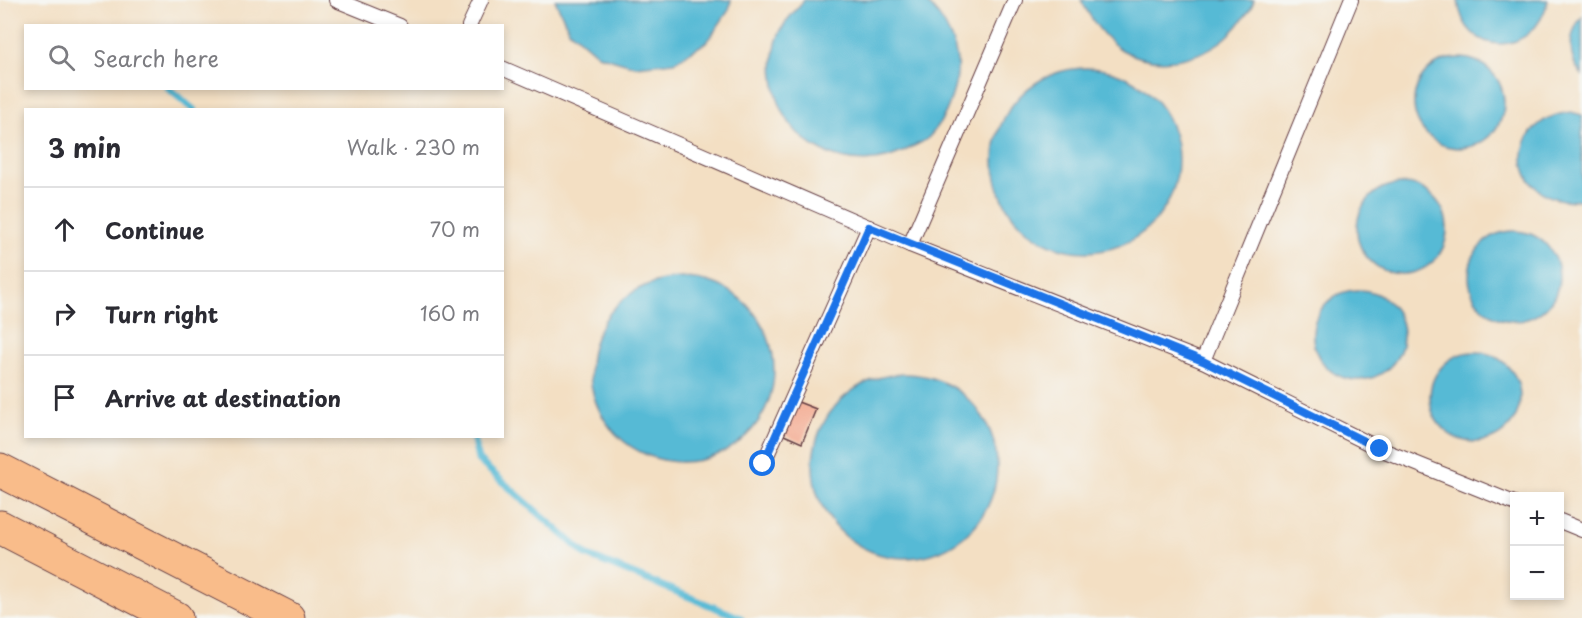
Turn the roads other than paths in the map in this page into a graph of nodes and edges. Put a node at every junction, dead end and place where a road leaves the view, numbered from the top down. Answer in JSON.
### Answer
{"nodes":[{"id":1,"x":336,"y":0,"type":"edge"},
{"id":2,"x":481,"y":0,"type":"edge"},
{"id":3,"x":1015,"y":0,"type":"edge"},
{"id":4,"x":1351,"y":0,"type":"edge"},
{"id":5,"x":395,"y":24,"type":"edge"},
{"id":6,"x":470,"y":24,"type":"edge"},
{"id":7,"x":504,"y":69,"type":"edge"},
{"id":8,"x":869,"y":227,"type":"junction"},
{"id":9,"x":910,"y":245,"type":"junction"},
{"id":10,"x":1203,"y":361,"type":"junction"},
{"id":11,"x":763,"y":464,"type":"dead end"},
{"id":12,"x":0,"y":470,"type":"edge"},
{"id":13,"x":1510,"y":501,"type":"edge"},
{"id":14,"x":1564,"y":523,"type":"edge"},
{"id":15,"x":0,"y":527,"type":"edge"},
{"id":16,"x":1582,"y":530,"type":"edge"},
{"id":17,"x":176,"y":618,"type":"edge"},
{"id":18,"x":288,"y":618,"type":"edge"}],
"edges":[{"from":1,"to":5,"type":"lane"},
{"from":2,"to":6,"type":"lane"},
{"from":3,"to":9,"type":"lane"},
{"from":4,"to":10,"type":"lane"},
{"from":7,"to":8,"type":"lane"},
{"from":8,"to":9,"type":"lane"},
{"from":8,"to":11,"type":"lane"},
{"from":9,"to":10,"type":"lane"},
{"from":10,"to":13,"type":"lane"},
{"from":12,"to":18,"type":"main road"},
{"from":14,"to":16,"type":"lane"},
{"from":15,"to":17,"type":"main road"}]}
